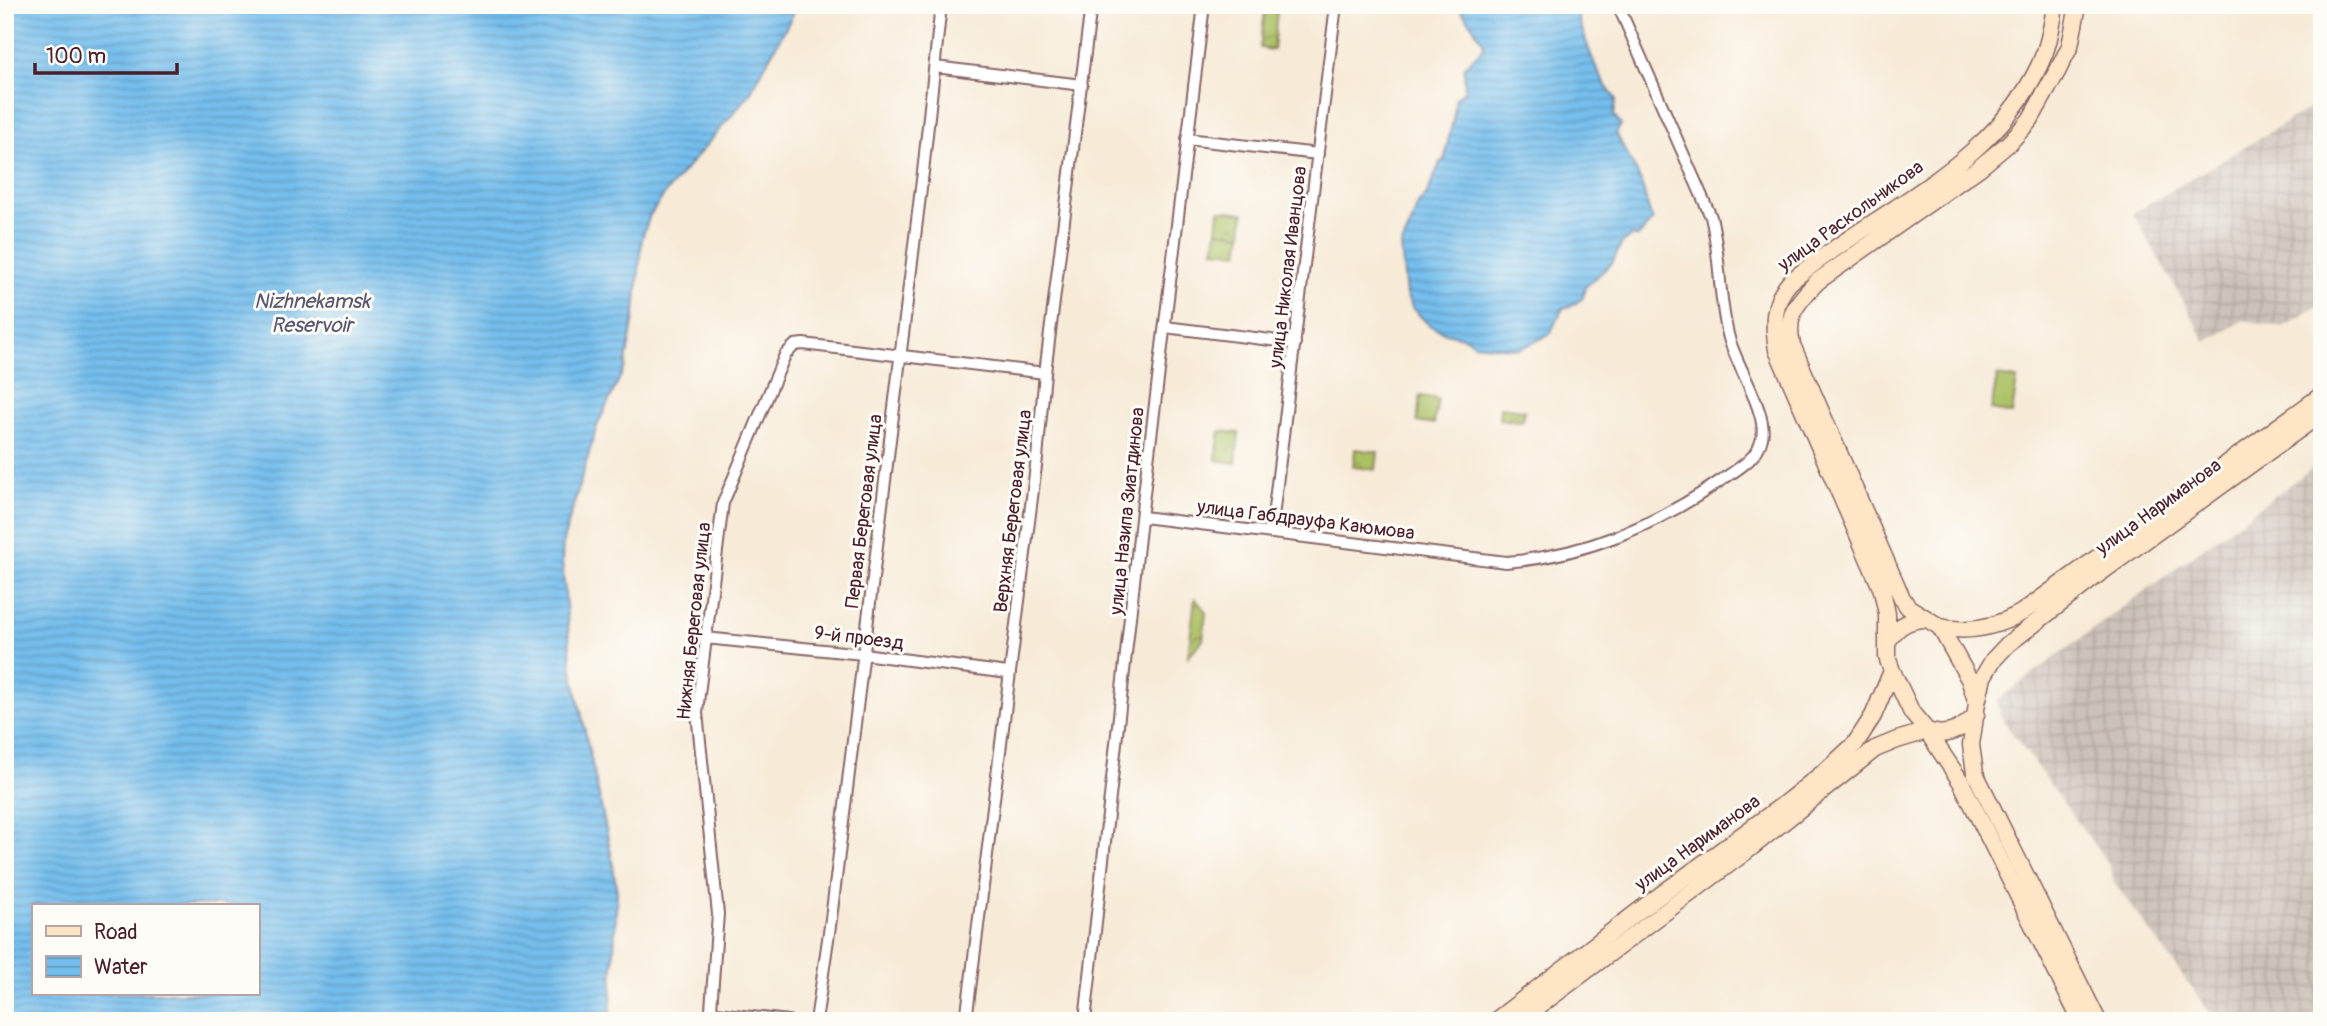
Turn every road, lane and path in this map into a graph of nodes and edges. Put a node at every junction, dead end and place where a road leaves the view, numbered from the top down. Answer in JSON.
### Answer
{"nodes":[{"id":1,"x":941,"y":5,"type":"edge"},
{"id":2,"x":1091,"y":5,"type":"edge"},
{"id":3,"x":1203,"y":5,"type":"edge"},
{"id":4,"x":1336,"y":5,"type":"edge"},
{"id":5,"x":1618,"y":5,"type":"edge"},
{"id":6,"x":2055,"y":5,"type":"edge"},
{"id":7,"x":2078,"y":5,"type":"edge"},
{"id":8,"x":935,"y":67,"type":"junction"},
{"id":9,"x":1082,"y":85,"type":"junction"},
{"id":10,"x":1187,"y":139,"type":"junction"},
{"id":11,"x":1318,"y":154,"type":"junction"},
{"id":12,"x":1165,"y":327,"type":"junction"},
{"id":13,"x":1296,"y":343,"type":"junction"},
{"id":14,"x":899,"y":354,"type":"junction"},
{"id":15,"x":1045,"y":373,"type":"junction"},
{"id":16,"x":2322,"y":395,"type":"edge"},
{"id":17,"x":2322,"y":413,"type":"edge"},
{"id":18,"x":1143,"y":517,"type":"junction"},
{"id":19,"x":1271,"y":533,"type":"junction"},
{"id":20,"x":1933,"y":623,"type":"junction"},
{"id":21,"x":705,"y":638,"type":"junction"},
{"id":22,"x":1887,"y":643,"type":"junction"},
{"id":23,"x":863,"y":654,"type":"junction"},
{"id":24,"x":1892,"y":671,"type":"junction"},
{"id":25,"x":1009,"y":673,"type":"junction"},
{"id":26,"x":1976,"y":709,"type":"junction"},
{"id":27,"x":1927,"y":731,"type":"junction"},
{"id":28,"x":788,"y":1021,"type":"edge"},
{"id":29,"x":816,"y":1021,"type":"edge"},
{"id":30,"x":966,"y":1021,"type":"edge"},
{"id":31,"x":1085,"y":1021,"type":"edge"},
{"id":32,"x":1495,"y":1021,"type":"edge"},
{"id":33,"x":1519,"y":1021,"type":"edge"},
{"id":34,"x":2081,"y":1021,"type":"edge"},
{"id":35,"x":2098,"y":1021,"type":"edge"}],
"edges":[{"from":1,"to":8,"type":"street","name":"Первая Береговая улица"},
{"from":2,"to":9,"type":"street","name":"Верхняя Береговая улица"},
{"from":3,"to":10,"type":"street","name":"улица Назипа Зиатдинова"},
{"from":4,"to":11,"type":"street","name":"улица Николая Иванцова"},
{"from":5,"to":19,"type":"street","name":"улица Габдрауфа Каюмова"},
{"from":6,"to":22,"type":"main road","name":"улица Раскольникова"},
{"from":7,"to":20,"type":"main road","name":"улица Раскольникова"},
{"from":8,"to":9,"type":"street"},
{"from":8,"to":14,"type":"street","name":"Первая Береговая улица"},
{"from":9,"to":15,"type":"street","name":"Верхняя Береговая улица"},
{"from":10,"to":11,"type":"street"},
{"from":10,"to":12,"type":"street","name":"улица Назипа Зиатдинова"},
{"from":11,"to":13,"type":"street","name":"улица Николая Иванцова"},
{"from":12,"to":13,"type":"street"},
{"from":12,"to":18,"type":"street","name":"улица Назипа Зиатдинова"},
{"from":13,"to":19,"type":"street","name":"улица Николая Иванцова"},
{"from":14,"to":15,"type":"street"},
{"from":14,"to":21,"type":"street","name":"Нижняя Береговая улица"},
{"from":14,"to":23,"type":"street","name":"Первая Береговая улица"},
{"from":15,"to":25,"type":"street","name":"Верхняя Береговая улица"},
{"from":16,"to":20,"type":"main road","name":"улица Нариманова"},
{"from":17,"to":26,"type":"main road","name":"улица Нариманова"},
{"from":18,"to":19,"type":"street","name":"улица Габдрауфа Каюмова"},
{"from":18,"to":31,"type":"street","name":"улица Назипа Зиатдинова"},
{"from":20,"to":22,"type":"main road"},
{"from":20,"to":26,"type":"main road","name":"улица Раскольникова"},
{"from":21,"to":23,"type":"street","name":"9-й проезд"},
{"from":21,"to":28,"type":"street","name":"Нижняя Береговая улица"},
{"from":22,"to":24,"type":"main road","name":"улица Раскольникова"},
{"from":23,"to":25,"type":"street","name":"9-й проезд"},
{"from":23,"to":29,"type":"street","name":"Первая Береговая улица"},
{"from":24,"to":27,"type":"main road","name":"улица Раскольникова"},
{"from":24,"to":32,"type":"main road","name":"улица Нариманова"},
{"from":25,"to":30,"type":"street","name":"Верхняя Береговая улица"},
{"from":26,"to":27,"type":"main road","name":"улица Нариманова"},
{"from":26,"to":35,"type":"main road","name":"улица Нариманова"},
{"from":27,"to":33,"type":"main road","name":"улица Нариманова"},
{"from":27,"to":34,"type":"main road","name":"улица Раскольникова"}]}
